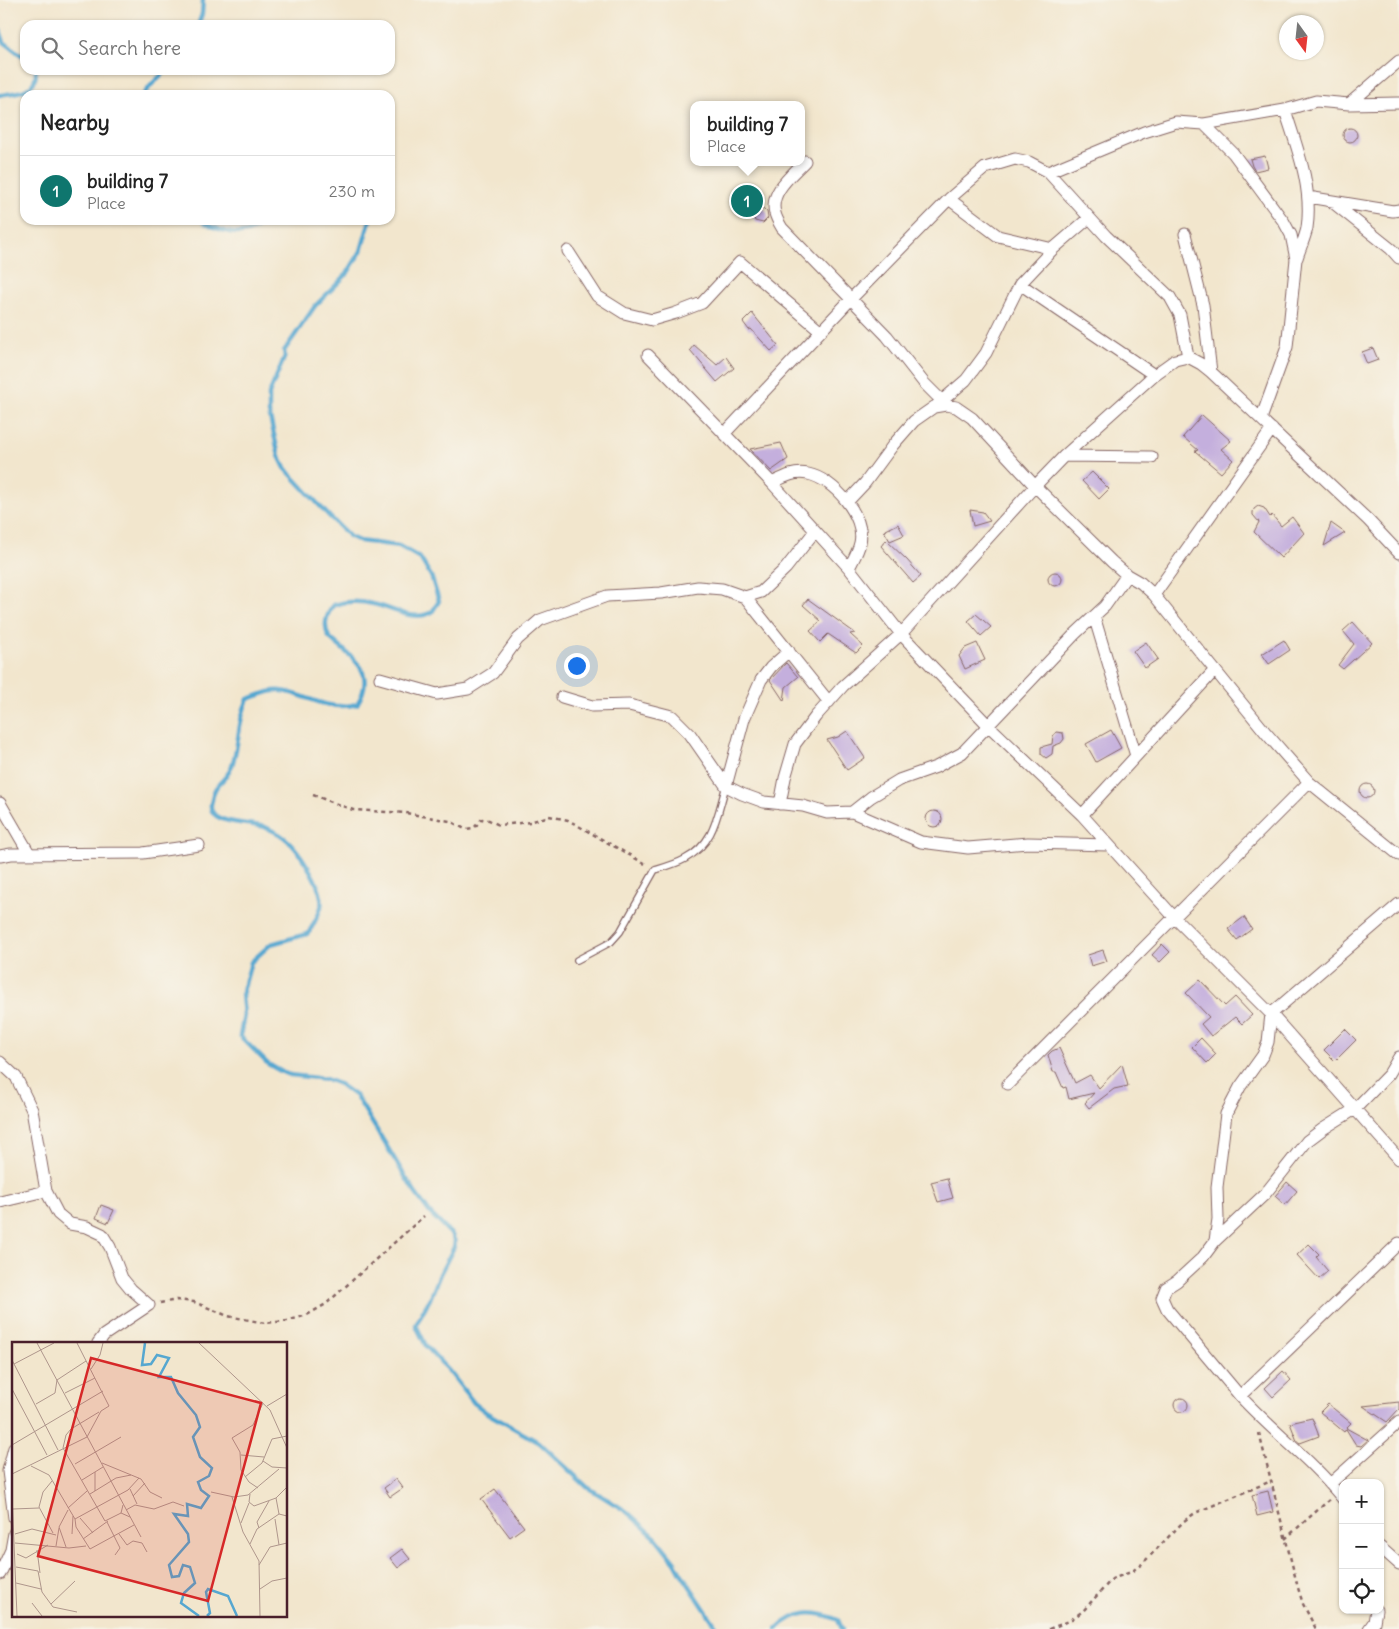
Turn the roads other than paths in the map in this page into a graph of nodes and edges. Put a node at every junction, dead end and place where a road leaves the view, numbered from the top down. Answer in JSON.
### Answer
{"nodes":[{"id":1,"x":1399,"y":61,"type":"edge"},
{"id":2,"x":1399,"y":103,"type":"edge"},
{"id":3,"x":1349,"y":104,"type":"junction"},
{"id":4,"x":1285,"y":110,"type":"junction"},
{"id":5,"x":1204,"y":124,"type":"junction"},
{"id":6,"x":800,"y":166,"type":"edge"},
{"id":7,"x":1048,"y":172,"type":"junction"},
{"id":8,"x":1308,"y":196,"type":"junction"},
{"id":9,"x":949,"y":200,"type":"junction"},
{"id":10,"x":1330,"y":200,"type":"junction"},
{"id":11,"x":1399,"y":210,"type":"edge"},
{"id":12,"x":1089,"y":218,"type":"junction"},
{"id":13,"x":1185,"y":234,"type":"dead end"},
{"id":14,"x":1053,"y":249,"type":"junction"},
{"id":15,"x":568,"y":252,"type":"dead end"},
{"id":16,"x":1399,"y":258,"type":"edge"},
{"id":17,"x":1296,"y":259,"type":"junction"},
{"id":18,"x":1020,"y":284,"type":"junction"},
{"id":19,"x":851,"y":299,"type":"junction"},
{"id":20,"x":821,"y":331,"type":"junction"},
{"id":21,"x":648,"y":355,"type":"dead end"},
{"id":22,"x":1188,"y":357,"type":"junction"},
{"id":23,"x":1211,"y":372,"type":"junction"},
{"id":24,"x":1154,"y":374,"type":"junction"},
{"id":25,"x":938,"y":404,"type":"junction"},
{"id":26,"x":1261,"y":419,"type":"junction"},
{"id":27,"x":1272,"y":429,"type":"junction"},
{"id":28,"x":724,"y":434,"type":"junction"},
{"id":29,"x":1064,"y":456,"type":"junction"},
{"id":30,"x":1152,"y":457,"type":"dead end"},
{"id":31,"x":772,"y":483,"type":"junction"},
{"id":32,"x":1035,"y":486,"type":"junction"},
{"id":33,"x":848,"y":501,"type":"junction"},
{"id":34,"x":815,"y":532,"type":"junction"},
{"id":35,"x":1399,"y":553,"type":"edge"},
{"id":36,"x":848,"y":568,"type":"junction"},
{"id":37,"x":1127,"y":575,"type":"junction"},
{"id":38,"x":1154,"y":595,"type":"junction"},
{"id":39,"x":746,"y":597,"type":"junction"},
{"id":40,"x":1094,"y":616,"type":"junction"},
{"id":41,"x":901,"y":634,"type":"junction"},
{"id":42,"x":788,"y":651,"type":"junction"},
{"id":43,"x":1215,"y":670,"type":"junction"},
{"id":44,"x":380,"y":678,"type":"dead end"},
{"id":45,"x":562,"y":697,"type":"dead end"},
{"id":46,"x":829,"y":702,"type":"junction"},
{"id":47,"x":988,"y":725,"type":"junction"},
{"id":48,"x":1136,"y":756,"type":"junction"},
{"id":49,"x":1309,"y":782,"type":"junction"},
{"id":50,"x":726,"y":786,"type":"junction"},
{"id":51,"x":0,"y":803,"type":"edge"},
{"id":52,"x":780,"y":804,"type":"junction"},
{"id":53,"x":852,"y":812,"type":"junction"},
{"id":54,"x":1082,"y":815,"type":"junction"},
{"id":55,"x":1109,"y":844,"type":"junction"},
{"id":56,"x":199,"y":845,"type":"dead end"},
{"id":57,"x":29,"y":853,"type":"junction"},
{"id":58,"x":1399,"y":855,"type":"edge"},
{"id":59,"x":0,"y":856,"type":"edge"},
{"id":60,"x":1399,"y":904,"type":"edge"},
{"id":61,"x":1174,"y":917,"type":"junction"},
{"id":62,"x":577,"y":960,"type":"dead end"},
{"id":63,"x":1272,"y":1014,"type":"junction"},
{"id":64,"x":1399,"y":1057,"type":"edge"},
{"id":65,"x":0,"y":1062,"type":"edge"},
{"id":66,"x":1008,"y":1084,"type":"dead end"},
{"id":67,"x":1355,"y":1109,"type":"junction"},
{"id":68,"x":1399,"y":1159,"type":"edge"},
{"id":69,"x":46,"y":1191,"type":"junction"},
{"id":70,"x":0,"y":1202,"type":"edge"},
{"id":71,"x":1215,"y":1241,"type":"junction"},
{"id":72,"x":1399,"y":1243,"type":"edge"},
{"id":73,"x":99,"y":1342,"type":"edge"},
{"id":74,"x":1240,"y":1396,"type":"junction"},
{"id":75,"x":1399,"y":1422,"type":"edge"},
{"id":76,"x":12,"y":1456,"type":"edge"},
{"id":77,"x":1337,"y":1492,"type":"edge"},
{"id":78,"x":12,"y":1502,"type":"edge"},
{"id":79,"x":12,"y":1544,"type":"edge"},
{"id":80,"x":1384,"y":1551,"type":"edge"},
{"id":81,"x":1399,"y":1564,"type":"edge"},
{"id":82,"x":0,"y":1574,"type":"edge"},
{"id":83,"x":1375,"y":1614,"type":"edge"},
{"id":84,"x":1370,"y":1629,"type":"edge"}],
"edges":[{"from":1,"to":3,"type":"street"},
{"from":2,"to":3,"type":"street"},
{"from":3,"to":4,"type":"street"},
{"from":4,"to":5,"type":"street"},
{"from":4,"to":8,"type":"street"},
{"from":5,"to":7,"type":"street"},
{"from":5,"to":17,"type":"street"},
{"from":6,"to":19,"type":"street"},
{"from":7,"to":9,"type":"street"},
{"from":7,"to":12,"type":"street"},
{"from":8,"to":10,"type":"street"},
{"from":8,"to":17,"type":"street"},
{"from":9,"to":14,"type":"street"},
{"from":9,"to":19,"type":"street"},
{"from":10,"to":11,"type":"street"},
{"from":10,"to":16,"type":"street"},
{"from":12,"to":14,"type":"street"},
{"from":12,"to":22,"type":"street"},
{"from":13,"to":23,"type":"street"},
{"from":14,"to":18,"type":"street"},
{"from":15,"to":20,"type":"street"},
{"from":17,"to":26,"type":"street"},
{"from":18,"to":24,"type":"street"},
{"from":18,"to":25,"type":"street"},
{"from":19,"to":20,"type":"street"},
{"from":19,"to":25,"type":"street"},
{"from":20,"to":28,"type":"street"},
{"from":21,"to":28,"type":"street"},
{"from":22,"to":23,"type":"street"},
{"from":22,"to":24,"type":"street"},
{"from":23,"to":26,"type":"street"},
{"from":24,"to":29,"type":"street"},
{"from":25,"to":32,"type":"street"},
{"from":25,"to":33,"type":"street"},
{"from":26,"to":27,"type":"street"},
{"from":27,"to":35,"type":"street"},
{"from":27,"to":38,"type":"street"},
{"from":28,"to":31,"type":"street"},
{"from":29,"to":30,"type":"street"},
{"from":29,"to":32,"type":"street"},
{"from":31,"to":33,"type":"street"},
{"from":31,"to":34,"type":"street"},
{"from":32,"to":37,"type":"street"},
{"from":32,"to":41,"type":"street"},
{"from":33,"to":36,"type":"street"},
{"from":34,"to":36,"type":"street"},
{"from":34,"to":39,"type":"street"},
{"from":36,"to":41,"type":"street"},
{"from":37,"to":38,"type":"street"},
{"from":37,"to":40,"type":"street"},
{"from":38,"to":43,"type":"street"},
{"from":39,"to":42,"type":"street"},
{"from":39,"to":44,"type":"street"},
{"from":40,"to":47,"type":"street"},
{"from":40,"to":48,"type":"street"},
{"from":41,"to":46,"type":"street"},
{"from":41,"to":47,"type":"street"},
{"from":42,"to":46,"type":"street"},
{"from":42,"to":50,"type":"street"},
{"from":43,"to":48,"type":"street"},
{"from":43,"to":49,"type":"street"},
{"from":45,"to":50,"type":"street"},
{"from":46,"to":52,"type":"street"},
{"from":47,"to":53,"type":"street"},
{"from":47,"to":54,"type":"street"},
{"from":48,"to":54,"type":"street"},
{"from":49,"to":58,"type":"street"},
{"from":49,"to":61,"type":"street"},
{"from":50,"to":52,"type":"street"},
{"from":50,"to":62,"type":"lane"},
{"from":51,"to":57,"type":"street"},
{"from":52,"to":53,"type":"street"},
{"from":53,"to":55,"type":"street"},
{"from":54,"to":55,"type":"street"},
{"from":55,"to":61,"type":"street"},
{"from":56,"to":57,"type":"street"},
{"from":57,"to":59,"type":"street"},
{"from":60,"to":63,"type":"street"},
{"from":61,"to":63,"type":"street"},
{"from":61,"to":66,"type":"street"},
{"from":63,"to":67,"type":"street"},
{"from":63,"to":71,"type":"street"},
{"from":64,"to":67,"type":"street"},
{"from":65,"to":69,"type":"street"},
{"from":67,"to":68,"type":"street"},
{"from":67,"to":71,"type":"street"},
{"from":69,"to":70,"type":"street"},
{"from":69,"to":73,"type":"street"},
{"from":71,"to":74,"type":"street"},
{"from":72,"to":74,"type":"street"},
{"from":74,"to":77,"type":"street"},
{"from":75,"to":77,"type":"street"},
{"from":76,"to":78,"type":"street"},
{"from":79,"to":82,"type":"street"},
{"from":80,"to":81,"type":"street"},
{"from":83,"to":84,"type":"street"}]}
